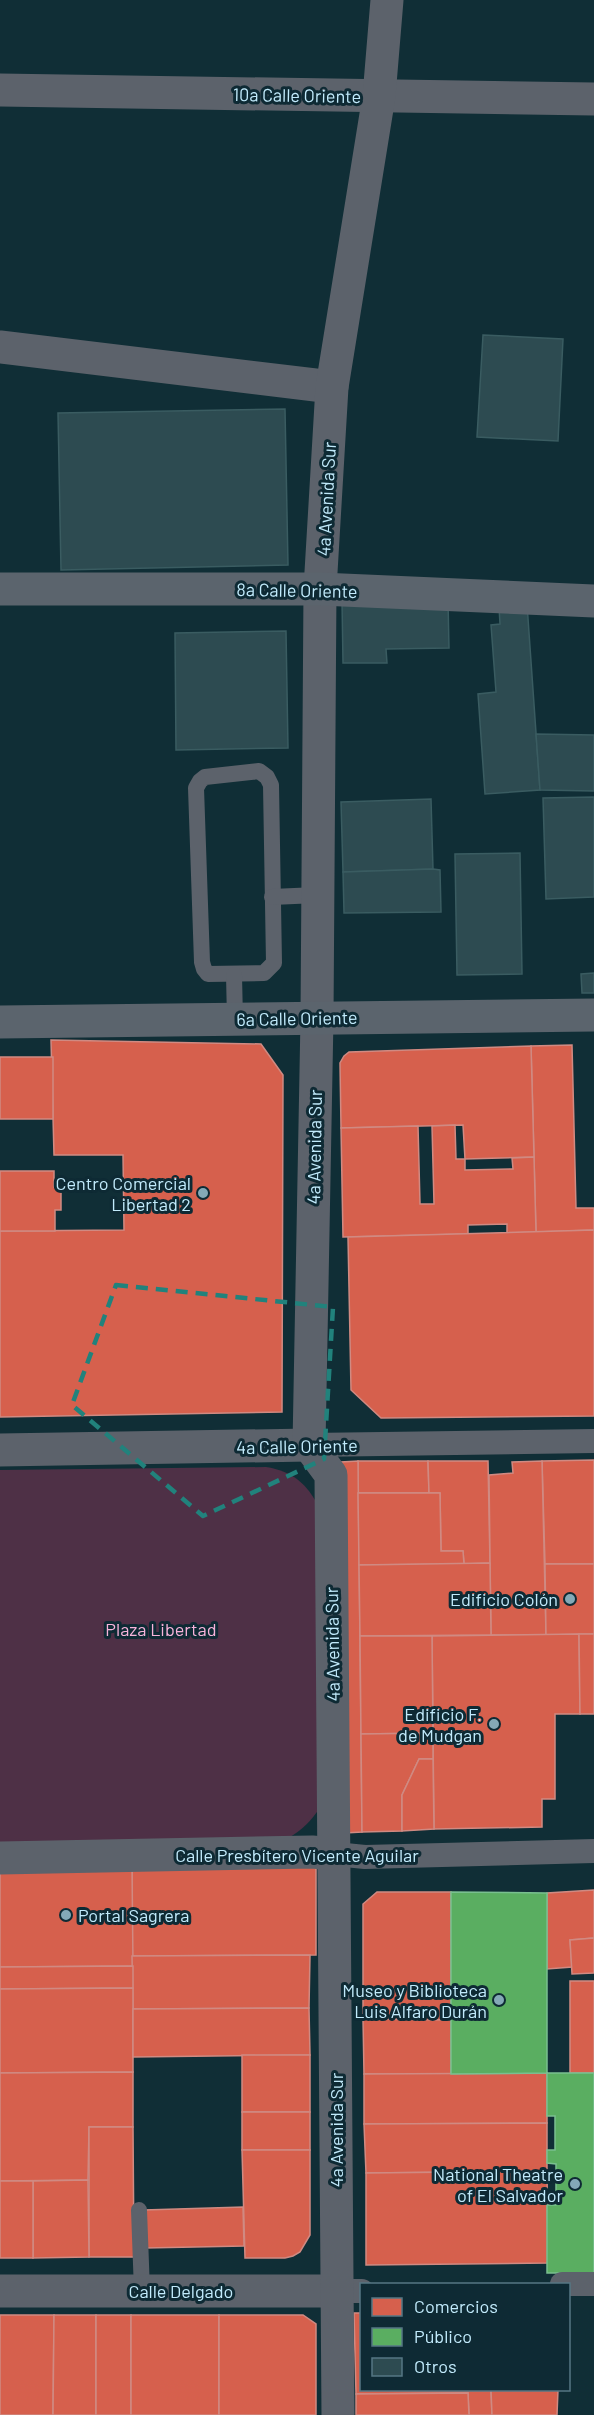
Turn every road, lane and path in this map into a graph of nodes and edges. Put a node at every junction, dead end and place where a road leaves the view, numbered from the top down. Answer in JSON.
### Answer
{"nodes":[{"id":1,"x":387,"y":0,"type":"edge"},
{"id":2,"x":0,"y":90,"type":"edge"},
{"id":3,"x":379,"y":96,"type":"junction"},
{"id":4,"x":594,"y":99,"type":"edge"},
{"id":5,"x":0,"y":347,"type":"edge"},
{"id":6,"x":332,"y":387,"type":"junction"},
{"id":7,"x":0,"y":589,"type":"edge"},
{"id":8,"x":320,"y":589,"type":"junction"},
{"id":9,"x":594,"y":601,"type":"edge"},
{"id":10,"x":318,"y":895,"type":"junction"},
{"id":11,"x":272,"y":897,"type":"junction"},
{"id":12,"x":234,"y":975,"type":"junction"},
{"id":13,"x":594,"y":1015,"type":"edge"},
{"id":14,"x":316,"y":1018,"type":"junction"},
{"id":15,"x":235,"y":1019,"type":"junction"},
{"id":16,"x":0,"y":1022,"type":"edge"},
{"id":17,"x":594,"y":1441,"type":"edge"},
{"id":18,"x":309,"y":1446,"type":"junction"},
{"id":19,"x":0,"y":1450,"type":"edge"},
{"id":20,"x":594,"y":1851,"type":"edge"},
{"id":21,"x":335,"y":1854,"type":"junction"},
{"id":22,"x":0,"y":1858,"type":"edge"},
{"id":23,"x":139,"y":2210,"type":"dead end"},
{"id":24,"x":570,"y":2284,"type":"edge"},
{"id":25,"x":594,"y":2284,"type":"edge"},
{"id":26,"x":0,"y":2291,"type":"edge"},
{"id":27,"x":142,"y":2291,"type":"junction"},
{"id":28,"x":349,"y":2291,"type":"edge"},
{"id":29,"x":338,"y":2415,"type":"edge"}],
"edges":[{"from":1,"to":3,"type":"street","name":"4a Avenida Sur"},
{"from":2,"to":3,"type":"street","name":"10a Calle Oriente"},
{"from":3,"to":4,"type":"street","name":"10a Calle Oriente"},
{"from":3,"to":6,"type":"street","name":"4a Avenida Sur"},
{"from":5,"to":6,"type":"street"},
{"from":6,"to":8,"type":"street","name":"4a Avenida Sur"},
{"from":7,"to":8,"type":"main road","name":"8a Calle Oriente"},
{"from":8,"to":9,"type":"main road","name":"8a Calle Oriente"},
{"from":8,"to":10,"type":"street","name":"4a Avenida Sur"},
{"from":10,"to":11,"type":"lane"},
{"from":10,"to":14,"type":"street","name":"4a Avenida Sur"},
{"from":11,"to":12,"type":"lane"},
{"from":11,"to":12,"type":"lane"},
{"from":12,"to":15,"type":"lane"},
{"from":13,"to":14,"type":"main road","name":"6a Calle Oriente"},
{"from":14,"to":15,"type":"main road","name":"6a Calle Oriente"},
{"from":14,"to":18,"type":"street","name":"4a Avenida Sur"},
{"from":15,"to":16,"type":"main road","name":"6a Calle Oriente"},
{"from":17,"to":18,"type":"street","name":"4a Calle Oriente"},
{"from":18,"to":19,"type":"street","name":"4a Calle Oriente"},
{"from":18,"to":21,"type":"street","name":"4a Avenida Sur"},
{"from":20,"to":21,"type":"street","name":"Calle Presbítero Vicente Aguilar"},
{"from":21,"to":22,"type":"street","name":"Calle Presbítero Vicente Aguilar"},
{"from":21,"to":28,"type":"street","name":"4a Avenida Sur"},
{"from":23,"to":27,"type":"lane"},
{"from":24,"to":25,"type":"street"},
{"from":26,"to":27,"type":"street","name":"Calle Delgado"},
{"from":27,"to":28,"type":"street","name":"Calle Delgado"},
{"from":28,"to":29,"type":"street","name":"4a Avenida Sur"}]}
